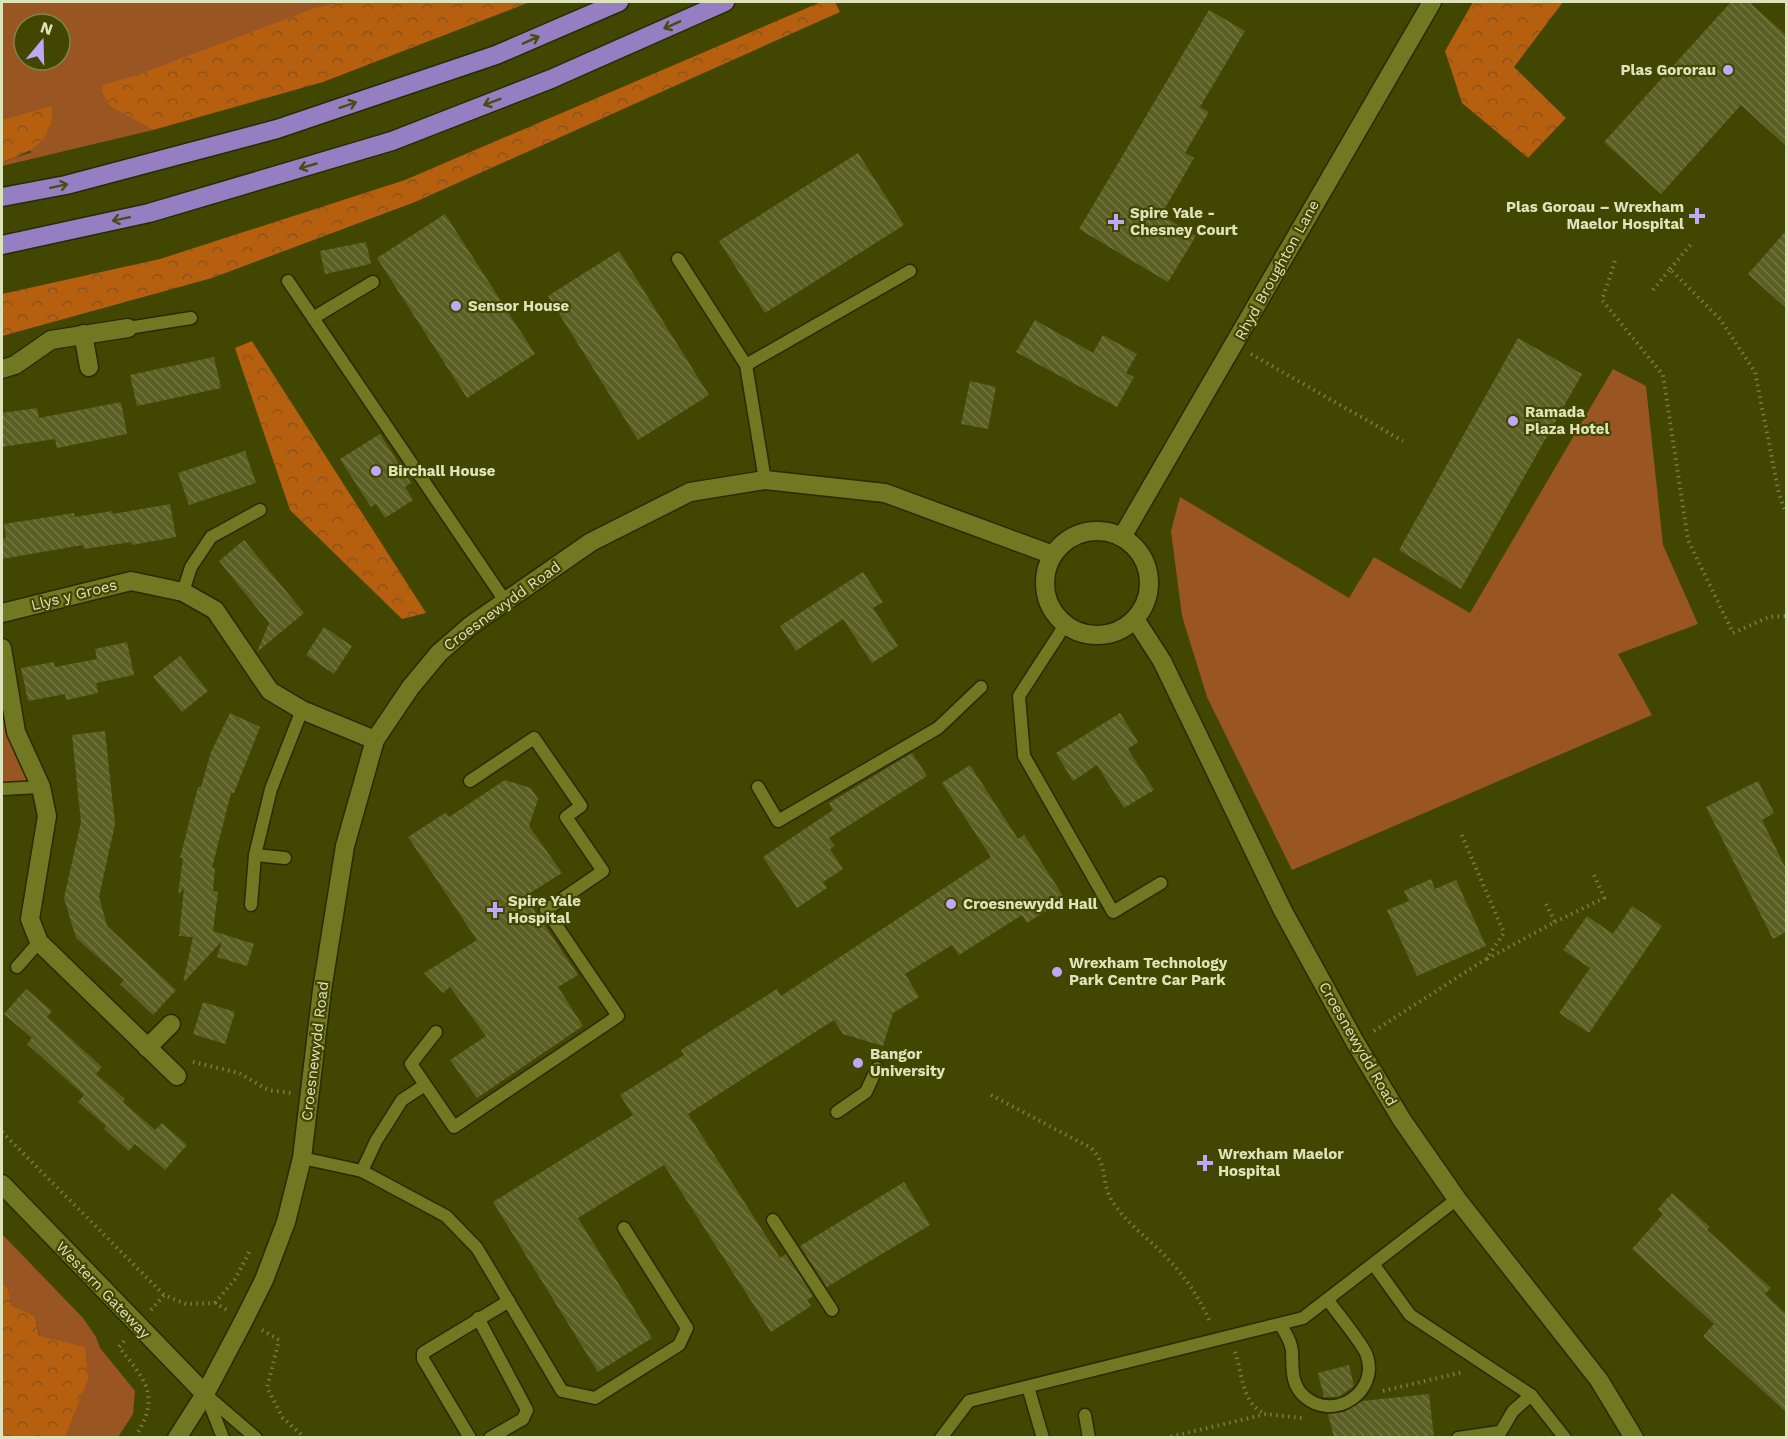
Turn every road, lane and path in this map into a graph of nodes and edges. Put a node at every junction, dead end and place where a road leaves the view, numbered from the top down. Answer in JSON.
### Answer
{"nodes":[{"id":1,"x":619,"y":2,"type":"edge"},
{"id":2,"x":725,"y":2,"type":"edge"},
{"id":3,"x":1432,"y":2,"type":"edge"},
{"id":4,"x":2,"y":197,"type":"edge"},
{"id":5,"x":1692,"y":243,"type":"dead end"},
{"id":6,"x":2,"y":244,"type":"edge"},
{"id":7,"x":678,"y":259,"type":"dead end"},
{"id":8,"x":1615,"y":261,"type":"dead end"},
{"id":9,"x":1670,"y":269,"type":"junction"},
{"id":10,"x":910,"y":271,"type":"dead end"},
{"id":11,"x":288,"y":281,"type":"dead end"},
{"id":12,"x":373,"y":282,"type":"dead end"},
{"id":13,"x":1653,"y":290,"type":"dead end"},
{"id":14,"x":191,"y":318,"type":"dead end"},
{"id":15,"x":313,"y":318,"type":"junction"},
{"id":16,"x":128,"y":328,"type":"joint"},
{"id":17,"x":83,"y":334,"type":"junction"},
{"id":18,"x":1235,"y":345,"type":"junction"},
{"id":19,"x":746,"y":365,"type":"junction"},
{"id":20,"x":89,"y":367,"type":"dead end"},
{"id":21,"x":2,"y":369,"type":"edge"},
{"id":22,"x":1402,"y":441,"type":"dead end"},
{"id":23,"x":765,"y":480,"type":"junction"},
{"id":24,"x":260,"y":510,"type":"dead end"},
{"id":25,"x":1786,"y":513,"type":"edge"},
{"id":26,"x":1122,"y":537,"type":"junction"},
{"id":27,"x":1053,"y":555,"type":"junction"},
{"id":28,"x":183,"y":592,"type":"junction"},
{"id":29,"x":505,"y":601,"type":"junction"},
{"id":30,"x":2,"y":613,"type":"edge"},
{"id":31,"x":1786,"y":616,"type":"edge"},
{"id":32,"x":1135,"y":619,"type":"junction"},
{"id":33,"x":1065,"y":625,"type":"junction"},
{"id":34,"x":2,"y":648,"type":"edge"},
{"id":35,"x":981,"y":687,"type":"dead end"},
{"id":36,"x":302,"y":710,"type":"junction"},
{"id":37,"x":375,"y":740,"type":"junction"},
{"id":38,"x":470,"y":781,"type":"dead end"},
{"id":39,"x":41,"y":787,"type":"junction"},
{"id":40,"x":758,"y":787,"type":"dead end"},
{"id":41,"x":2,"y":789,"type":"edge"},
{"id":42,"x":1460,"y":831,"type":"dead end"},
{"id":43,"x":255,"y":855,"type":"junction"},
{"id":44,"x":285,"y":858,"type":"dead end"},
{"id":45,"x":1594,"y":875,"type":"dead end"},
{"id":46,"x":1161,"y":883,"type":"dead end"},
{"id":47,"x":251,"y":904,"type":"dead end"},
{"id":48,"x":1546,"y":904,"type":"dead end"},
{"id":49,"x":1555,"y":922,"type":"junction"},
{"id":50,"x":39,"y":942,"type":"junction"},
{"id":51,"x":1486,"y":959,"type":"junction"},
{"id":52,"x":17,"y":967,"type":"dead end"},
{"id":53,"x":171,"y":1024,"type":"dead end"},
{"id":54,"x":436,"y":1032,"type":"dead end"},
{"id":55,"x":1355,"y":1042,"type":"junction"},
{"id":56,"x":153,"y":1054,"type":"junction"},
{"id":57,"x":877,"y":1068,"type":"dead end"},
{"id":58,"x":177,"y":1076,"type":"dead end"},
{"id":59,"x":425,"y":1085,"type":"junction"},
{"id":60,"x":296,"y":1093,"type":"dead end"},
{"id":61,"x":991,"y":1095,"type":"dead end"},
{"id":62,"x":837,"y":1112,"type":"dead end"},
{"id":63,"x":2,"y":1132,"type":"edge"},
{"id":64,"x":302,"y":1158,"type":"junction"},
{"id":65,"x":362,"y":1171,"type":"junction"},
{"id":66,"x":2,"y":1184,"type":"edge"},
{"id":67,"x":1457,"y":1199,"type":"junction"},
{"id":68,"x":773,"y":1220,"type":"dead end"},
{"id":69,"x":624,"y":1228,"type":"dead end"},
{"id":70,"x":251,"y":1248,"type":"dead end"},
{"id":71,"x":1374,"y":1265,"type":"junction"},
{"id":72,"x":1328,"y":1300,"type":"junction"},
{"id":73,"x":509,"y":1301,"type":"junction"},
{"id":74,"x":832,"y":1310,"type":"dead end"},
{"id":75,"x":478,"y":1318,"type":"junction"},
{"id":76,"x":1281,"y":1326,"type":"junction"},
{"id":77,"x":279,"y":1340,"type":"dead end"},
{"id":78,"x":1218,"y":1341,"type":"junction"},
{"id":79,"x":119,"y":1347,"type":"dead end"},
{"id":80,"x":1474,"y":1370,"type":"dead end"},
{"id":81,"x":1028,"y":1387,"type":"junction"},
{"id":82,"x":205,"y":1394,"type":"junction"},
{"id":83,"x":1531,"y":1395,"type":"junction"},
{"id":84,"x":1377,"y":1396,"type":"dead end"},
{"id":85,"x":1266,"y":1414,"type":"junction"},
{"id":86,"x":1085,"y":1415,"type":"dead end"},
{"id":87,"x":1310,"y":1418,"type":"dead end"},
{"id":88,"x":137,"y":1434,"type":"dead end"},
{"id":89,"x":1498,"y":1435,"type":"edge"},
{"id":90,"x":177,"y":1437,"type":"edge"},
{"id":91,"x":223,"y":1437,"type":"edge"},
{"id":92,"x":256,"y":1437,"type":"edge"},
{"id":93,"x":304,"y":1437,"type":"edge"},
{"id":94,"x":470,"y":1437,"type":"edge"},
{"id":95,"x":489,"y":1437,"type":"edge"},
{"id":96,"x":941,"y":1437,"type":"edge"},
{"id":97,"x":1043,"y":1437,"type":"edge"},
{"id":98,"x":1089,"y":1437,"type":"edge"},
{"id":99,"x":1165,"y":1437,"type":"edge"},
{"id":100,"x":1458,"y":1437,"type":"edge"},
{"id":101,"x":1565,"y":1437,"type":"edge"},
{"id":102,"x":1634,"y":1437,"type":"edge"}],
"edges":[{"from":4,"to":1,"type":"highway","one_way":true},
{"from":2,"to":6,"type":"highway","one_way":true},
{"from":3,"to":18,"type":"street","name":"Rhyd Broughton Lane"},
{"from":5,"to":9,"type":"path"},
{"from":7,"to":19,"type":"lane"},
{"from":8,"to":31,"type":"path"},
{"from":9,"to":13,"type":"path"},
{"from":9,"to":25,"type":"path"},
{"from":10,"to":19,"type":"lane"},
{"from":11,"to":15,"type":"lane"},
{"from":12,"to":15,"type":"lane"},
{"from":14,"to":16,"type":"lane"},
{"from":15,"to":29,"type":"lane"},
{"from":16,"to":17,"type":"street"},
{"from":17,"to":20,"type":"street"},
{"from":17,"to":21,"type":"street"},
{"from":18,"to":22,"type":"path"},
{"from":18,"to":26,"type":"street","name":"Rhyd Broughton Lane"},
{"from":19,"to":23,"type":"lane"},
{"from":23,"to":27,"type":"street","name":"Croesnewydd Road"},
{"from":23,"to":29,"type":"street","name":"Croesnewydd Road"},
{"from":24,"to":28,"type":"lane"},
{"from":26,"to":27,"type":"street"},
{"from":26,"to":32,"type":"street"},
{"from":27,"to":33,"type":"street"},
{"from":28,"to":30,"type":"street","name":"Llys y Groes"},
{"from":28,"to":36,"type":"street","name":"Llys y Groes"},
{"from":29,"to":37,"type":"street","name":"Croesnewydd Road"},
{"from":32,"to":33,"type":"street"},
{"from":32,"to":55,"type":"street","name":"Croesnewydd Road"},
{"from":33,"to":46,"type":"lane"},
{"from":34,"to":39,"type":"street"},
{"from":35,"to":40,"type":"lane"},
{"from":36,"to":37,"type":"street","name":"Llys y Groes"},
{"from":36,"to":43,"type":"lane"},
{"from":37,"to":64,"type":"street","name":"Croesnewydd Road"},
{"from":38,"to":59,"type":"lane"},
{"from":39,"to":41,"type":"lane"},
{"from":39,"to":50,"type":"street"},
{"from":42,"to":51,"type":"path"},
{"from":43,"to":44,"type":"lane"},
{"from":43,"to":47,"type":"lane"},
{"from":45,"to":49,"type":"path"},
{"from":48,"to":49,"type":"path"},
{"from":49,"to":51,"type":"path"},
{"from":50,"to":52,"type":"lane"},
{"from":50,"to":56,"type":"street"},
{"from":51,"to":55,"type":"path"},
{"from":53,"to":56,"type":"street"},
{"from":54,"to":59,"type":"lane"},
{"from":55,"to":67,"type":"street","name":"Croesnewydd Road"},
{"from":56,"to":58,"type":"street"},
{"from":56,"to":60,"type":"path"},
{"from":57,"to":62,"type":"lane"},
{"from":59,"to":65,"type":"lane"},
{"from":61,"to":78,"type":"path"},
{"from":63,"to":70,"type":"path"},
{"from":64,"to":65,"type":"lane"},
{"from":64,"to":82,"type":"street","name":"Croesnewydd Road"},
{"from":65,"to":73,"type":"lane"},
{"from":66,"to":82,"type":"street","name":"Western Gateway"},
{"from":67,"to":71,"type":"lane"},
{"from":67,"to":102,"type":"street","name":"Croesnewydd Road"},
{"from":68,"to":74,"type":"lane"},
{"from":69,"to":73,"type":"lane"},
{"from":71,"to":72,"type":"lane"},
{"from":71,"to":83,"type":"lane"},
{"from":72,"to":76,"type":"lane"},
{"from":72,"to":76,"type":"lane"},
{"from":73,"to":75,"type":"lane"},
{"from":75,"to":94,"type":"lane"},
{"from":75,"to":95,"type":"lane"},
{"from":76,"to":78,"type":"lane"},
{"from":77,"to":93,"type":"path"},
{"from":78,"to":81,"type":"lane"},
{"from":78,"to":85,"type":"path"},
{"from":79,"to":88,"type":"path"},
{"from":80,"to":84,"type":"path"},
{"from":81,"to":96,"type":"lane"},
{"from":81,"to":97,"type":"lane"},
{"from":82,"to":90,"type":"street","name":"Croesnewydd Road"},
{"from":82,"to":91,"type":"lane"},
{"from":82,"to":92,"type":"lane"},
{"from":83,"to":89,"type":"lane"},
{"from":83,"to":101,"type":"lane"},
{"from":85,"to":87,"type":"path"},
{"from":85,"to":99,"type":"path"},
{"from":86,"to":98,"type":"lane"},
{"from":89,"to":100,"type":"lane"}]}
